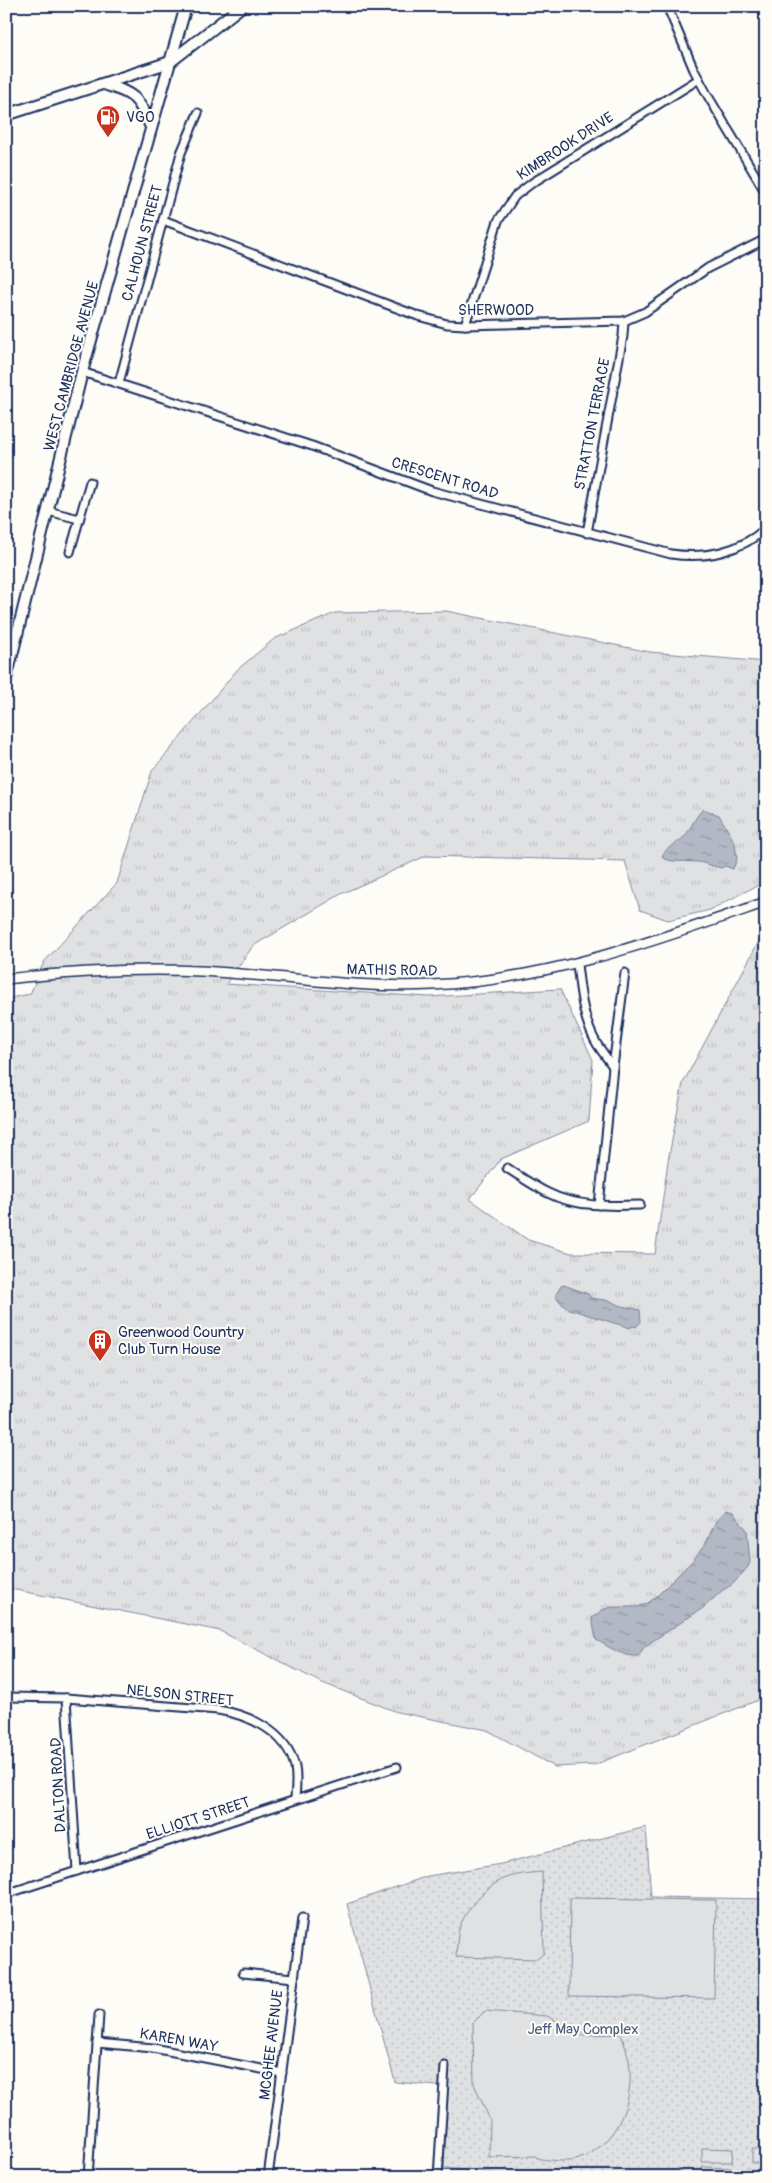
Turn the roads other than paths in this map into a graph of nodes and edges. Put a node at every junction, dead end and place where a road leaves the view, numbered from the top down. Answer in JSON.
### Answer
{"nodes":[{"id":1,"x":186,"y":6,"type":"edge"},
{"id":2,"x":242,"y":6,"type":"edge"},
{"id":3,"x":667,"y":6,"type":"edge"},
{"id":4,"x":170,"y":62,"type":"junction"},
{"id":5,"x":698,"y":79,"type":"junction"},
{"id":6,"x":104,"y":84,"type":"junction"},
{"id":7,"x":198,"y":113,"type":"dead end"},
{"id":8,"x":6,"y":115,"type":"edge"},
{"id":9,"x":151,"y":127,"type":"junction"},
{"id":10,"x":766,"y":193,"type":"edge"},
{"id":11,"x":163,"y":220,"type":"junction"},
{"id":12,"x":766,"y":239,"type":"edge"},
{"id":13,"x":624,"y":321,"type":"junction"},
{"id":14,"x":465,"y":326,"type":"junction"},
{"id":15,"x":82,"y":372,"type":"junction"},
{"id":16,"x":119,"y":382,"type":"junction"},
{"id":17,"x":90,"y":482,"type":"dead end"},
{"id":18,"x":48,"y":511,"type":"junction"},
{"id":19,"x":79,"y":519,"type":"junction"},
{"id":20,"x":766,"y":528,"type":"edge"},
{"id":21,"x":587,"y":533,"type":"junction"},
{"id":22,"x":70,"y":552,"type":"dead end"},
{"id":23,"x":6,"y":679,"type":"edge"},
{"id":24,"x":766,"y":902,"type":"edge"},
{"id":25,"x":577,"y":964,"type":"junction"},
{"id":26,"x":624,"y":973,"type":"dead end"},
{"id":27,"x":6,"y":979,"type":"edge"},
{"id":28,"x":613,"y":1067,"type":"junction"},
{"id":29,"x":507,"y":1168,"type":"dead end"},
{"id":30,"x":599,"y":1205,"type":"junction"},
{"id":31,"x":640,"y":1205,"type":"dead end"},
{"id":32,"x":6,"y":1698,"type":"edge"},
{"id":33,"x":66,"y":1698,"type":"junction"},
{"id":34,"x":397,"y":1766,"type":"dead end"},
{"id":35,"x":296,"y":1798,"type":"junction"},
{"id":36,"x":76,"y":1871,"type":"junction"},
{"id":37,"x":6,"y":1894,"type":"edge"},
{"id":38,"x":302,"y":1918,"type":"dead end"},
{"id":39,"x":243,"y":1973,"type":"dead end"},
{"id":40,"x":294,"y":1978,"type":"junction"},
{"id":41,"x":99,"y":2015,"type":"dead end"},
{"id":42,"x":97,"y":2044,"type":"junction"},
{"id":43,"x":445,"y":2066,"type":"dead end"},
{"id":44,"x":282,"y":2073,"type":"junction"},
{"id":45,"x":88,"y":2177,"type":"edge"},
{"id":46,"x":268,"y":2177,"type":"edge"},
{"id":47,"x":438,"y":2177,"type":"edge"}],
"edges":[{"from":1,"to":4,"type":"main road","name":"WEST CAMBRIDGE AVENUE"},
{"from":2,"to":4,"type":"main road"},
{"from":3,"to":5,"type":"street"},
{"from":4,"to":6,"type":"main road"},
{"from":4,"to":9,"type":"main road","name":"WEST CAMBRIDGE AVENUE"},
{"from":5,"to":10,"type":"street"},
{"from":5,"to":14,"type":"street","name":"KIMBROOK DRIVE"},
{"from":6,"to":8,"type":"main road"},
{"from":6,"to":9,"type":"main road"},
{"from":7,"to":11,"type":"street","name":"CALHOUN STREET"},
{"from":9,"to":15,"type":"main road","name":"WEST CAMBRIDGE AVENUE"},
{"from":11,"to":14,"type":"street","name":"SHERWOOD"},
{"from":11,"to":16,"type":"street","name":"CALHOUN STREET"},
{"from":12,"to":13,"type":"street","name":"SHERWOOD"},
{"from":13,"to":14,"type":"street","name":"SHERWOOD"},
{"from":13,"to":21,"type":"street","name":"STRATTON TERRACE"},
{"from":15,"to":16,"type":"street","name":"CRESCENT ROAD"},
{"from":15,"to":18,"type":"main road","name":"WEST CAMBRIDGE AVENUE"},
{"from":16,"to":21,"type":"street","name":"CRESCENT ROAD"},
{"from":17,"to":19,"type":"street"},
{"from":18,"to":19,"type":"street"},
{"from":18,"to":23,"type":"main road","name":"WEST CAMBRIDGE AVENUE"},
{"from":19,"to":22,"type":"street"},
{"from":20,"to":21,"type":"street","name":"CRESCENT ROAD"},
{"from":24,"to":25,"type":"street","name":"MATHIS ROAD"},
{"from":25,"to":27,"type":"street","name":"MATHIS ROAD"},
{"from":25,"to":28,"type":"street"},
{"from":26,"to":28,"type":"street"},
{"from":28,"to":30,"type":"street"},
{"from":29,"to":30,"type":"street"},
{"from":30,"to":31,"type":"street"},
{"from":32,"to":33,"type":"street","name":"NELSON STREET"},
{"from":33,"to":35,"type":"street","name":"NELSON STREET"},
{"from":33,"to":36,"type":"street","name":"DALTON ROAD"},
{"from":34,"to":35,"type":"street","name":"ELLIOTT STREET"},
{"from":35,"to":36,"type":"street","name":"ELLIOTT STREET"},
{"from":36,"to":37,"type":"street","name":"ELLIOTT STREET"},
{"from":38,"to":40,"type":"street","name":"MCGHEE AVENUE"},
{"from":39,"to":40,"type":"street"},
{"from":40,"to":44,"type":"street","name":"MCGHEE AVENUE"},
{"from":41,"to":42,"type":"street"},
{"from":42,"to":44,"type":"street","name":"KAREN WAY"},
{"from":42,"to":45,"type":"street"},
{"from":43,"to":47,"type":"street"},
{"from":44,"to":46,"type":"street","name":"MCGHEE AVENUE"}]}
